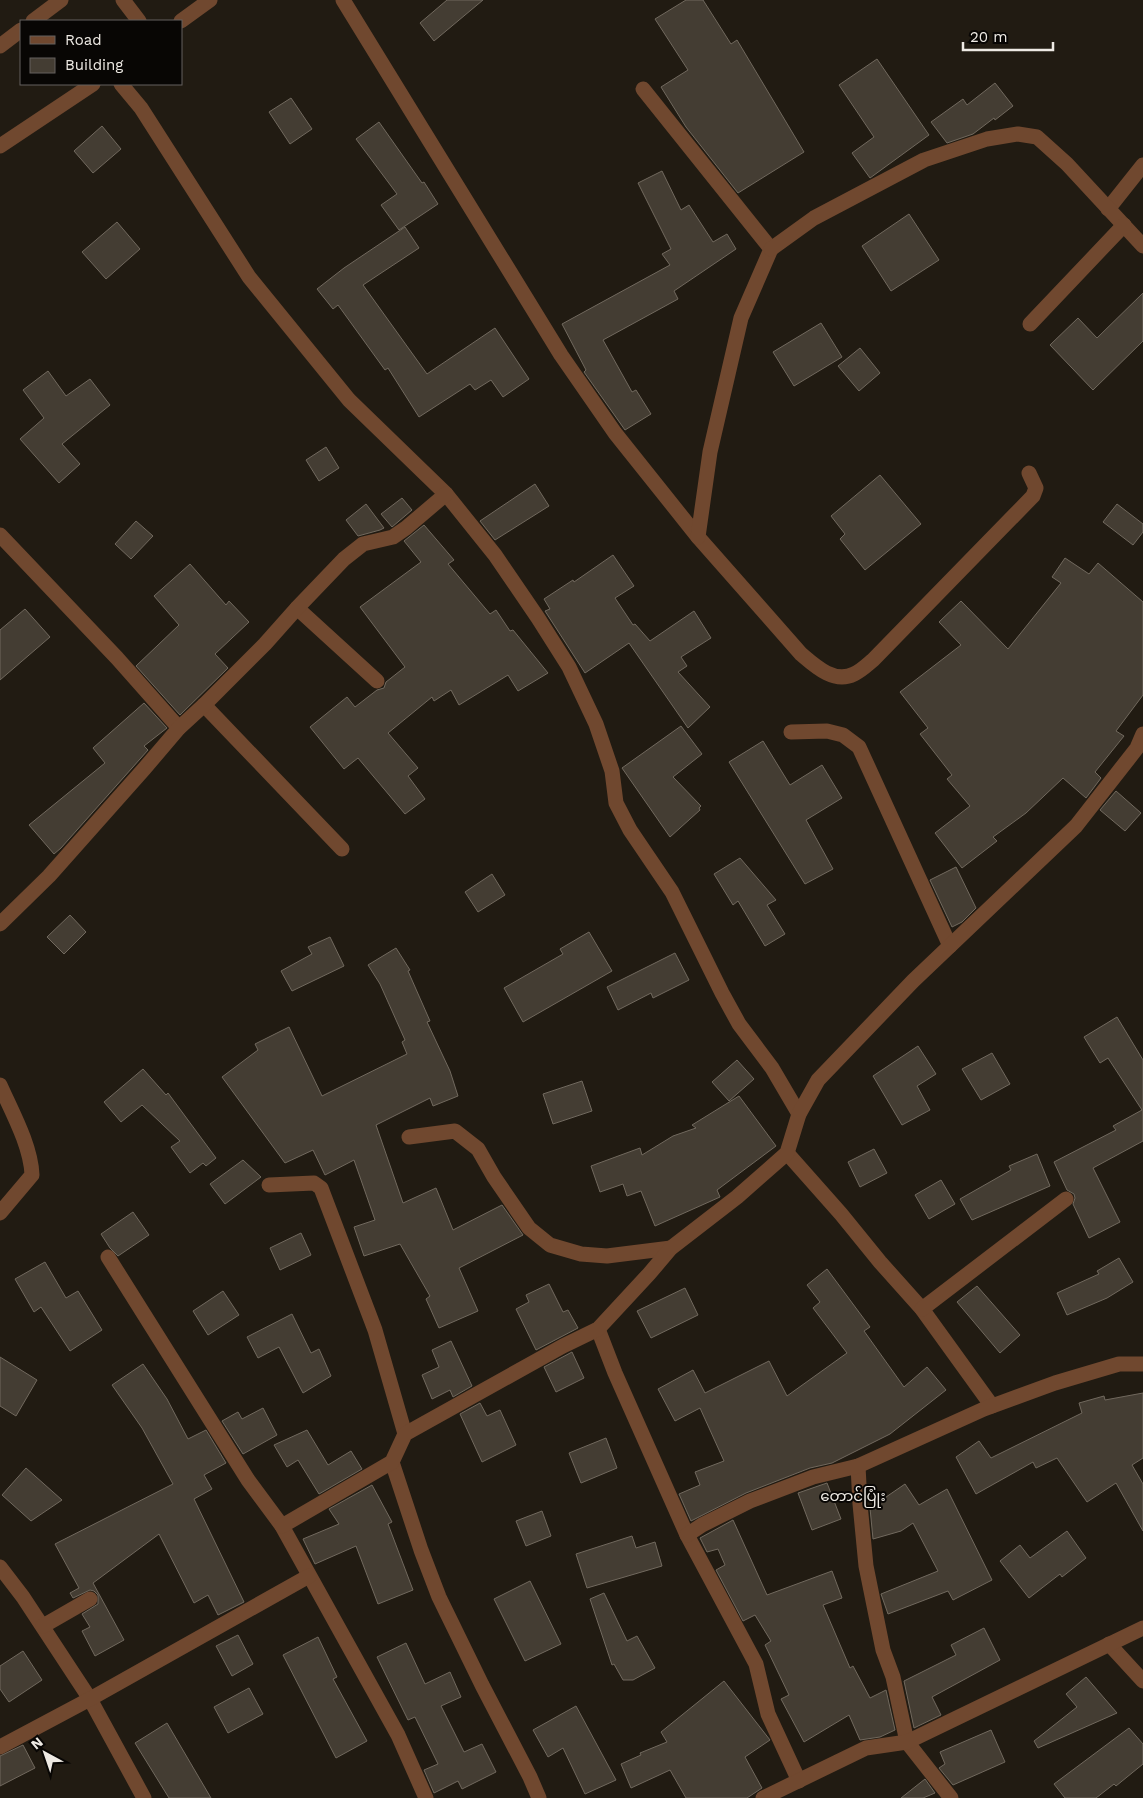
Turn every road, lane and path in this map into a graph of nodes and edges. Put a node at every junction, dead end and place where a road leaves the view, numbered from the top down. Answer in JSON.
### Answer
{"nodes":[{"id":1,"x":61,"y":0,"type":"edge"},
{"id":2,"x":123,"y":0,"type":"edge"},
{"id":3,"x":210,"y":0,"type":"edge"},
{"id":4,"x":343,"y":0,"type":"edge"},
{"id":5,"x":34,"y":20,"type":"edge"},
{"id":6,"x":138,"y":20,"type":"edge"},
{"id":7,"x":182,"y":20,"type":"edge"},
{"id":8,"x":20,"y":31,"type":"edge"},
{"id":9,"x":0,"y":46,"type":"edge"},
{"id":10,"x":92,"y":85,"type":"edge"},
{"id":11,"x":121,"y":85,"type":"edge"},
{"id":12,"x":643,"y":88,"type":"dead end"},
{"id":13,"x":0,"y":146,"type":"edge"},
{"id":14,"x":1143,"y":165,"type":"edge"},
{"id":15,"x":1108,"y":209,"type":"junction"},
{"id":16,"x":1124,"y":226,"type":"junction"},
{"id":17,"x":1143,"y":246,"type":"edge"},
{"id":18,"x":771,"y":249,"type":"junction"},
{"id":19,"x":1030,"y":324,"type":"dead end"},
{"id":20,"x":1029,"y":473,"type":"dead end"},
{"id":21,"x":446,"y":494,"type":"junction"},
{"id":22,"x":0,"y":535,"type":"edge"},
{"id":23,"x":698,"y":537,"type":"junction"},
{"id":24,"x":297,"y":608,"type":"junction"},
{"id":25,"x":377,"y":682,"type":"dead end"},
{"id":26,"x":204,"y":705,"type":"junction"},
{"id":27,"x":178,"y":728,"type":"junction"},
{"id":28,"x":791,"y":732,"type":"dead end"},
{"id":29,"x":1141,"y":746,"type":"edge"},
{"id":30,"x":342,"y":849,"type":"dead end"},
{"id":31,"x":0,"y":924,"type":"edge"},
{"id":32,"x":950,"y":946,"type":"junction"},
{"id":33,"x":0,"y":1085,"type":"edge"},
{"id":34,"x":798,"y":1114,"type":"junction"},
{"id":35,"x":409,"y":1137,"type":"dead end"},
{"id":36,"x":787,"y":1153,"type":"junction"},
{"id":37,"x":268,"y":1185,"type":"dead end"},
{"id":38,"x":1066,"y":1199,"type":"dead end"},
{"id":39,"x":0,"y":1213,"type":"edge"},
{"id":40,"x":671,"y":1248,"type":"junction"},
{"id":41,"x":108,"y":1257,"type":"dead end"},
{"id":42,"x":922,"y":1309,"type":"junction"},
{"id":43,"x":598,"y":1329,"type":"junction"},
{"id":44,"x":1143,"y":1364,"type":"edge"},
{"id":45,"x":992,"y":1406,"type":"junction"},
{"id":46,"x":405,"y":1434,"type":"junction"},
{"id":47,"x":392,"y":1462,"type":"junction"},
{"id":48,"x":858,"y":1466,"type":"junction"},
{"id":49,"x":282,"y":1526,"type":"junction"},
{"id":50,"x":687,"y":1535,"type":"junction"},
{"id":51,"x":0,"y":1567,"type":"edge"},
{"id":52,"x":309,"y":1576,"type":"junction"},
{"id":53,"x":90,"y":1598,"type":"dead end"},
{"id":54,"x":43,"y":1626,"type":"junction"},
{"id":55,"x":1143,"y":1628,"type":"edge"},
{"id":56,"x":1109,"y":1644,"type":"junction"},
{"id":57,"x":1143,"y":1681,"type":"edge"},
{"id":58,"x":90,"y":1699,"type":"junction"},
{"id":59,"x":907,"y":1742,"type":"junction"},
{"id":60,"x":0,"y":1747,"type":"edge"},
{"id":61,"x":799,"y":1781,"type":"junction"},
{"id":62,"x":144,"y":1798,"type":"edge"},
{"id":63,"x":426,"y":1798,"type":"edge"},
{"id":64,"x":539,"y":1798,"type":"edge"},
{"id":65,"x":762,"y":1798,"type":"edge"},
{"id":66,"x":951,"y":1798,"type":"edge"}],
"edges":[{"from":1,"to":5,"type":"street"},
{"from":2,"to":6,"type":"street"},
{"from":3,"to":7,"type":"street"},
{"from":4,"to":23,"type":"street"},
{"from":8,"to":9,"type":"street"},
{"from":10,"to":13,"type":"street"},
{"from":11,"to":21,"type":"street"},
{"from":12,"to":18,"type":"street"},
{"from":14,"to":15,"type":"street"},
{"from":15,"to":16,"type":"street"},
{"from":15,"to":18,"type":"street"},
{"from":16,"to":17,"type":"street"},
{"from":16,"to":19,"type":"street"},
{"from":18,"to":23,"type":"street"},
{"from":20,"to":23,"type":"street"},
{"from":21,"to":24,"type":"street"},
{"from":21,"to":34,"type":"street"},
{"from":22,"to":27,"type":"street"},
{"from":24,"to":25,"type":"street"},
{"from":24,"to":26,"type":"street"},
{"from":26,"to":27,"type":"street"},
{"from":26,"to":30,"type":"street"},
{"from":27,"to":31,"type":"street"},
{"from":28,"to":32,"type":"street"},
{"from":29,"to":32,"type":"street"},
{"from":32,"to":34,"type":"street"},
{"from":33,"to":39,"type":"street"},
{"from":34,"to":36,"type":"street"},
{"from":35,"to":40,"type":"street"},
{"from":36,"to":40,"type":"street"},
{"from":36,"to":42,"type":"street"},
{"from":37,"to":46,"type":"street"},
{"from":38,"to":42,"type":"street"},
{"from":40,"to":43,"type":"street"},
{"from":41,"to":49,"type":"street"},
{"from":42,"to":45,"type":"street"},
{"from":43,"to":46,"type":"street"},
{"from":43,"to":50,"type":"street"},
{"from":44,"to":45,"type":"street"},
{"from":45,"to":48,"type":"street"},
{"from":46,"to":47,"type":"street"},
{"from":47,"to":49,"type":"street"},
{"from":47,"to":64,"type":"street"},
{"from":48,"to":50,"type":"street"},
{"from":48,"to":59,"type":"street"},
{"from":49,"to":52,"type":"street"},
{"from":50,"to":61,"type":"street"},
{"from":51,"to":54,"type":"street"},
{"from":52,"to":58,"type":"street"},
{"from":52,"to":63,"type":"street"},
{"from":53,"to":54,"type":"street"},
{"from":54,"to":58,"type":"street"},
{"from":55,"to":56,"type":"street"},
{"from":56,"to":57,"type":"street"},
{"from":56,"to":59,"type":"street"},
{"from":58,"to":60,"type":"street"},
{"from":58,"to":62,"type":"street"},
{"from":59,"to":61,"type":"street"},
{"from":59,"to":66,"type":"street"},
{"from":61,"to":65,"type":"street"}]}
